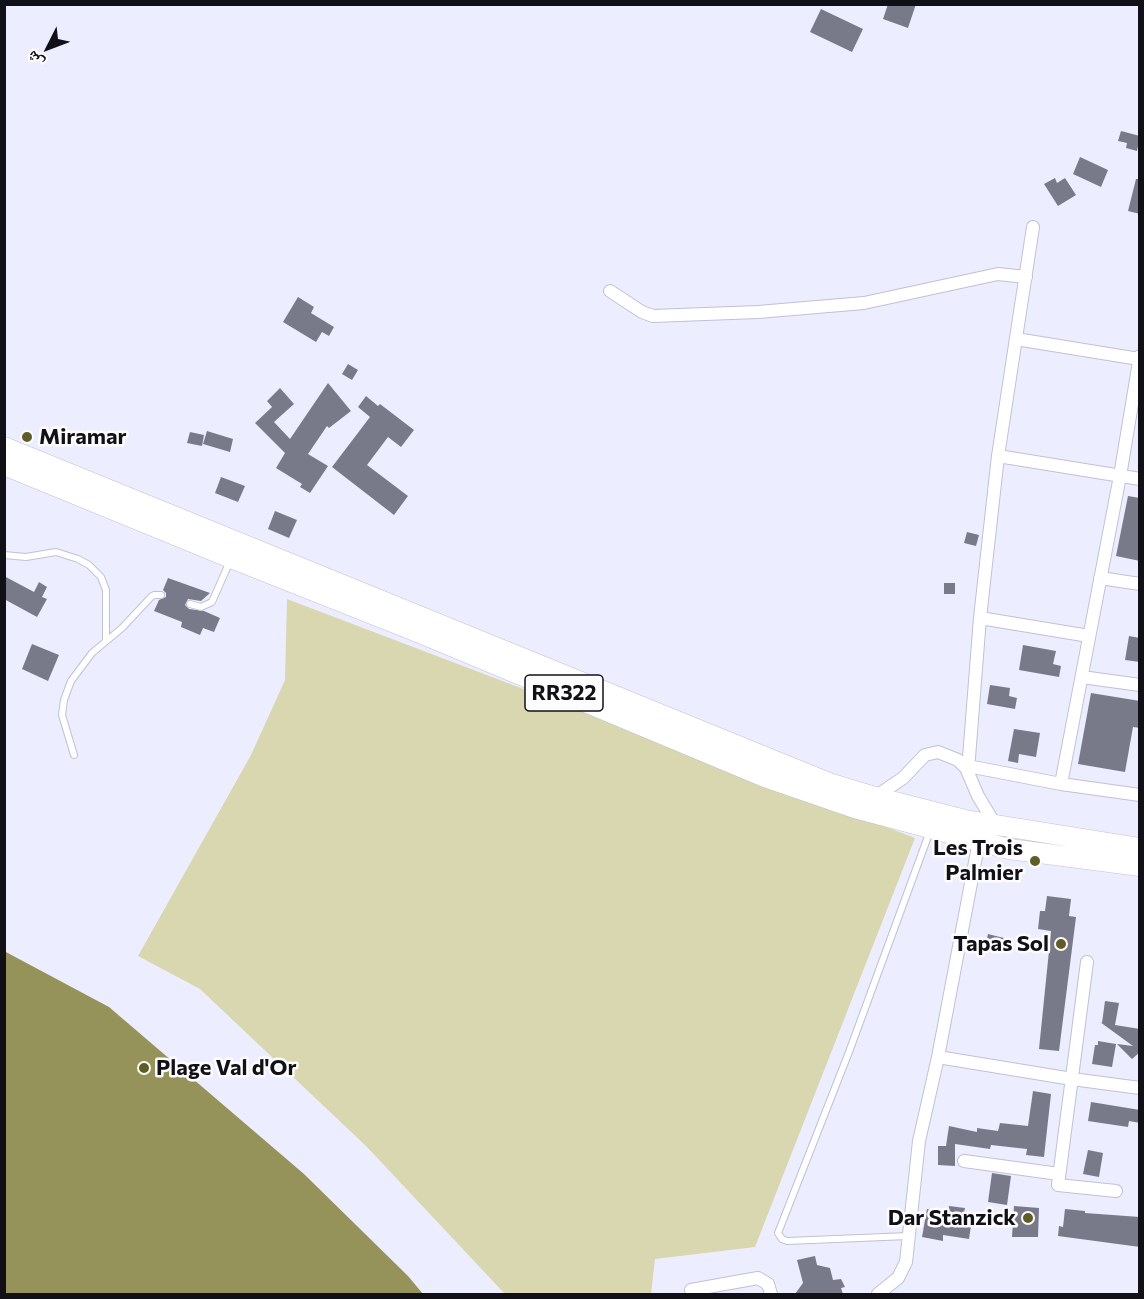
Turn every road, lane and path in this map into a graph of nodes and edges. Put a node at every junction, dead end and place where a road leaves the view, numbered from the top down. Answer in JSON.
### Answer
{"nodes":[{"id":1,"x":1033,"y":227,"type":"dead end"},
{"id":2,"x":1026,"y":277,"type":"junction"},
{"id":3,"x":610,"y":291,"type":"dead end"},
{"id":4,"x":1016,"y":339,"type":"junction"},
{"id":5,"x":1139,"y":358,"type":"edge"},
{"id":6,"x":4,"y":447,"type":"edge"},
{"id":7,"x":998,"y":456,"type":"junction"},
{"id":8,"x":4,"y":465,"type":"edge"},
{"id":9,"x":1120,"y":476,"type":"junction"},
{"id":10,"x":1140,"y":479,"type":"edge"},
{"id":11,"x":4,"y":555,"type":"edge"},
{"id":12,"x":231,"y":558,"type":"junction"},
{"id":13,"x":1100,"y":578,"type":"junction"},
{"id":14,"x":1140,"y":584,"type":"edge"},
{"id":15,"x":161,"y":595,"type":"dead end"},
{"id":16,"x":190,"y":604,"type":"dead end"},
{"id":17,"x":980,"y":618,"type":"junction"},
{"id":18,"x":1089,"y":636,"type":"junction"},
{"id":19,"x":106,"y":641,"type":"junction"},
{"id":20,"x":1082,"y":677,"type":"junction"},
{"id":21,"x":1140,"y":685,"type":"edge"},
{"id":22,"x":74,"y":755,"type":"dead end"},
{"id":23,"x":968,"y":768,"type":"junction"},
{"id":24,"x":1061,"y":784,"type":"junction"},
{"id":25,"x":1140,"y":795,"type":"edge"},
{"id":26,"x":875,"y":797,"type":"junction"},
{"id":27,"x":996,"y":826,"type":"junction"},
{"id":28,"x":931,"y":828,"type":"junction"},
{"id":29,"x":979,"y":841,"type":"junction"},
{"id":30,"x":1140,"y":848,"type":"edge"},
{"id":31,"x":1140,"y":866,"type":"edge"},
{"id":32,"x":1087,"y":962,"type":"dead end"},
{"id":33,"x":938,"y":1057,"type":"junction"},
{"id":34,"x":1072,"y":1079,"type":"junction"},
{"id":35,"x":1140,"y":1088,"type":"edge"},
{"id":36,"x":964,"y":1161,"type":"dead end"},
{"id":37,"x":1059,"y":1174,"type":"junction"},
{"id":38,"x":1116,"y":1191,"type":"dead end"},
{"id":39,"x":908,"y":1236,"type":"junction"},
{"id":40,"x":691,"y":1290,"type":"dead end"},
{"id":41,"x":771,"y":1294,"type":"edge"},
{"id":42,"x":878,"y":1294,"type":"edge"}],
"edges":[{"from":1,"to":2,"type":"street"},
{"from":2,"to":3,"type":"street"},
{"from":2,"to":4,"type":"street"},
{"from":4,"to":5,"type":"street"},
{"from":4,"to":7,"type":"street"},
{"from":5,"to":9,"type":"street"},
{"from":6,"to":26,"type":"main road","number":"RR322"},
{"from":7,"to":9,"type":"street"},
{"from":7,"to":17,"type":"street"},
{"from":8,"to":12,"type":"main road","number":"RR322"},
{"from":9,"to":10,"type":"street"},
{"from":9,"to":13,"type":"street"},
{"from":11,"to":19,"type":"lane"},
{"from":12,"to":16,"type":"lane"},
{"from":12,"to":28,"type":"main road","number":"RR322"},
{"from":13,"to":14,"type":"street"},
{"from":13,"to":18,"type":"street"},
{"from":15,"to":19,"type":"lane"},
{"from":17,"to":18,"type":"street"},
{"from":17,"to":23,"type":"street"},
{"from":18,"to":20,"type":"street"},
{"from":19,"to":22,"type":"lane"},
{"from":20,"to":21,"type":"street"},
{"from":20,"to":24,"type":"street"},
{"from":23,"to":24,"type":"street"},
{"from":23,"to":26,"type":"street"},
{"from":23,"to":27,"type":"street"},
{"from":24,"to":25,"type":"street"},
{"from":26,"to":27,"type":"main road","number":"RR322"},
{"from":27,"to":30,"type":"main road","number":"RR322"},
{"from":28,"to":29,"type":"main road","number":"RR322"},
{"from":28,"to":39,"type":"lane"},
{"from":29,"to":31,"type":"main road","number":"RR322"},
{"from":29,"to":33,"type":"street"},
{"from":32,"to":34,"type":"street"},
{"from":33,"to":34,"type":"street"},
{"from":33,"to":39,"type":"street"},
{"from":34,"to":35,"type":"street"},
{"from":34,"to":37,"type":"street"},
{"from":36,"to":37,"type":"street"},
{"from":37,"to":38,"type":"street"},
{"from":39,"to":42,"type":"street"},
{"from":40,"to":41,"type":"street"}]}
